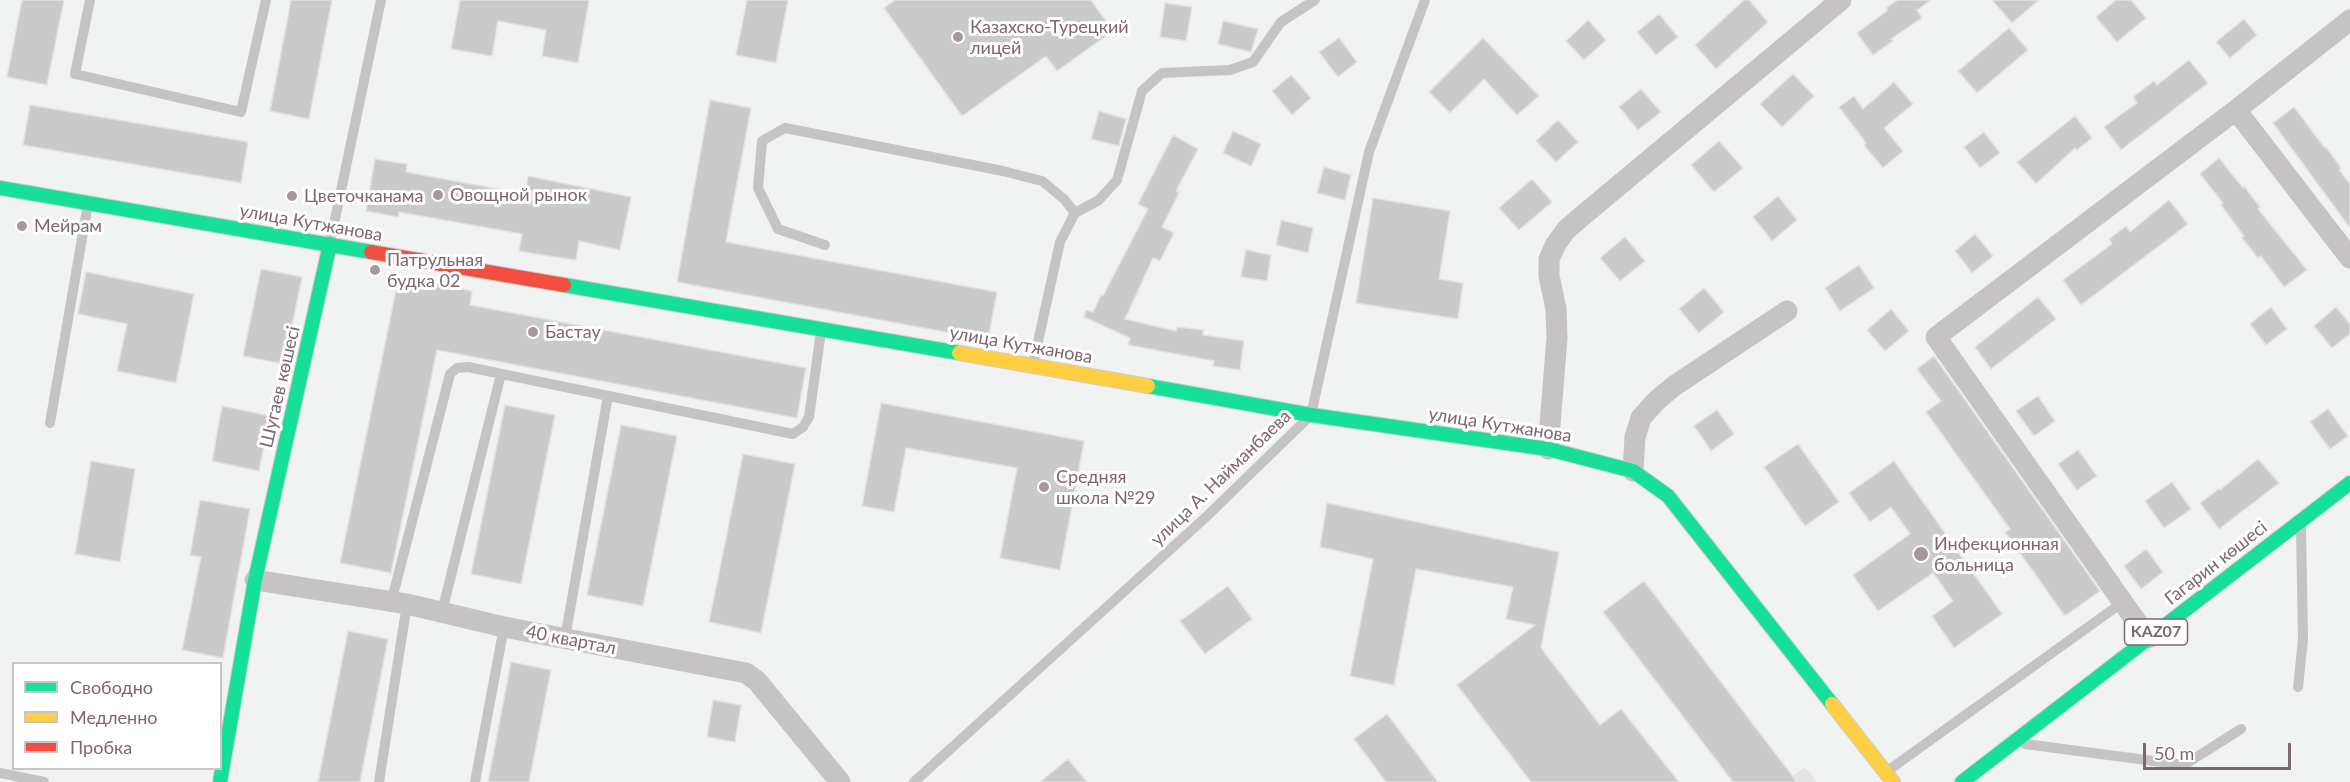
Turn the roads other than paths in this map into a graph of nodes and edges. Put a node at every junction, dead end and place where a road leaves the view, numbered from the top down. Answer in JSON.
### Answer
{"nodes":[{"id":1,"x":90,"y":0,"type":"edge"},
{"id":2,"x":266,"y":0,"type":"edge"},
{"id":3,"x":381,"y":0,"type":"edge"},
{"id":4,"x":1315,"y":0,"type":"edge"},
{"id":5,"x":1425,"y":0,"type":"edge"},
{"id":6,"x":1841,"y":0,"type":"edge"},
{"id":7,"x":2350,"y":20,"type":"edge"},
{"id":8,"x":2236,"y":110,"type":"junction"},
{"id":9,"x":0,"y":188,"type":"edge"},
{"id":10,"x":88,"y":204,"type":"junction"},
{"id":11,"x":1075,"y":213,"type":"junction"},
{"id":12,"x":330,"y":244,"type":"junction"},
{"id":13,"x":825,"y":245,"type":"dead end"},
{"id":14,"x":2350,"y":258,"type":"edge"},
{"id":15,"x":1787,"y":311,"type":"dead end"},
{"id":16,"x":821,"y":329,"type":"junction"},
{"id":17,"x":1032,"y":365,"type":"junction"},
{"id":18,"x":501,"y":374,"type":"junction"},
{"id":19,"x":608,"y":396,"type":"junction"},
{"id":20,"x":1311,"y":415,"type":"junction"},
{"id":21,"x":50,"y":423,"type":"dead end"},
{"id":22,"x":1548,"y":449,"type":"junction"},
{"id":23,"x":1633,"y":471,"type":"junction"},
{"id":24,"x":2350,"y":483,"type":"edge"},
{"id":25,"x":2300,"y":520,"type":"junction"},
{"id":26,"x":255,"y":580,"type":"junction"},
{"id":27,"x":2123,"y":602,"type":"junction"},
{"id":28,"x":399,"y":603,"type":"junction"},
{"id":29,"x":442,"y":612,"type":"junction"},
{"id":30,"x":504,"y":627,"type":"junction"},
{"id":31,"x":565,"y":638,"type":"junction"},
{"id":32,"x":2148,"y":638,"type":"junction"},
{"id":33,"x":2298,"y":687,"type":"dead end"},
{"id":34,"x":2241,"y":729,"type":"dead end"},
{"id":35,"x":2015,"y":742,"type":"junction"},
{"id":36,"x":222,"y":765,"type":"edge"},
{"id":37,"x":0,"y":773,"type":"edge"},
{"id":38,"x":1889,"y":777,"type":"edge"},
{"id":39,"x":44,"y":782,"type":"edge"},
{"id":40,"x":379,"y":782,"type":"edge"},
{"id":41,"x":475,"y":782,"type":"edge"},
{"id":42,"x":840,"y":782,"type":"edge"},
{"id":43,"x":914,"y":782,"type":"edge"},
{"id":44,"x":1962,"y":782,"type":"edge"}],
"edges":[{"from":1,"to":2,"type":"lane"},
{"from":3,"to":12,"type":"lane","name":"Шугаев көшесі"},
{"from":4,"to":11,"type":"lane"},
{"from":5,"to":20,"type":"lane","name":"улица А. Найманбаева"},
{"from":6,"to":22,"type":"street"},
{"from":7,"to":8,"type":"street"},
{"from":8,"to":14,"type":"street"},
{"from":8,"to":27,"type":"street"},
{"from":9,"to":10,"type":"main road","name":"улица Кутжанова"},
{"from":10,"to":12,"type":"main road","name":"улица Кутжанова"},
{"from":10,"to":21,"type":"lane"},
{"from":11,"to":13,"type":"lane"},
{"from":11,"to":17,"type":"lane"},
{"from":12,"to":16,"type":"main road","name":"улица Кутжанова"},
{"from":12,"to":26,"type":"main road","name":"Шугаев көшесі"},
{"from":15,"to":23,"type":"street"},
{"from":16,"to":17,"type":"main road","name":"улица Кутжанова"},
{"from":16,"to":19,"type":"lane"},
{"from":17,"to":20,"type":"main road","name":"улица Кутжанова"},
{"from":18,"to":19,"type":"lane"},
{"from":18,"to":28,"type":"lane"},
{"from":18,"to":29,"type":"lane"},
{"from":19,"to":31,"type":"lane"},
{"from":20,"to":22,"type":"main road","name":"улица Кутжанова"},
{"from":20,"to":43,"type":"lane","name":"улица А. Найманбаева"},
{"from":22,"to":23,"type":"main road","name":"улица Кутжанова"},
{"from":23,"to":38,"type":"main road","name":"улица Кутжанова"},
{"from":24,"to":25,"type":"main road","name":"Гагарин көшесі","number":"KAZ07"},
{"from":25,"to":32,"type":"main road","name":"Гагарин көшесі","number":"KAZ07"},
{"from":25,"to":33,"type":"lane"},
{"from":26,"to":28,"type":"street","name":"40 квартал"},
{"from":26,"to":36,"type":"main road","name":"Шугаев көшесі"},
{"from":27,"to":32,"type":"street"},
{"from":27,"to":38,"type":"lane"},
{"from":28,"to":29,"type":"street","name":"40 квартал"},
{"from":28,"to":40,"type":"lane"},
{"from":29,"to":30,"type":"street","name":"40 квартал"},
{"from":30,"to":31,"type":"street","name":"40 квартал"},
{"from":30,"to":41,"type":"lane"},
{"from":31,"to":42,"type":"street","name":"40 квартал"},
{"from":32,"to":35,"type":"main road","name":"Гагарин көшесі","number":"KAZ07"},
{"from":34,"to":35,"type":"lane"},
{"from":35,"to":44,"type":"main road","name":"Гагарин көшесі","number":"KAZ07"},
{"from":37,"to":39,"type":"lane"}]}
